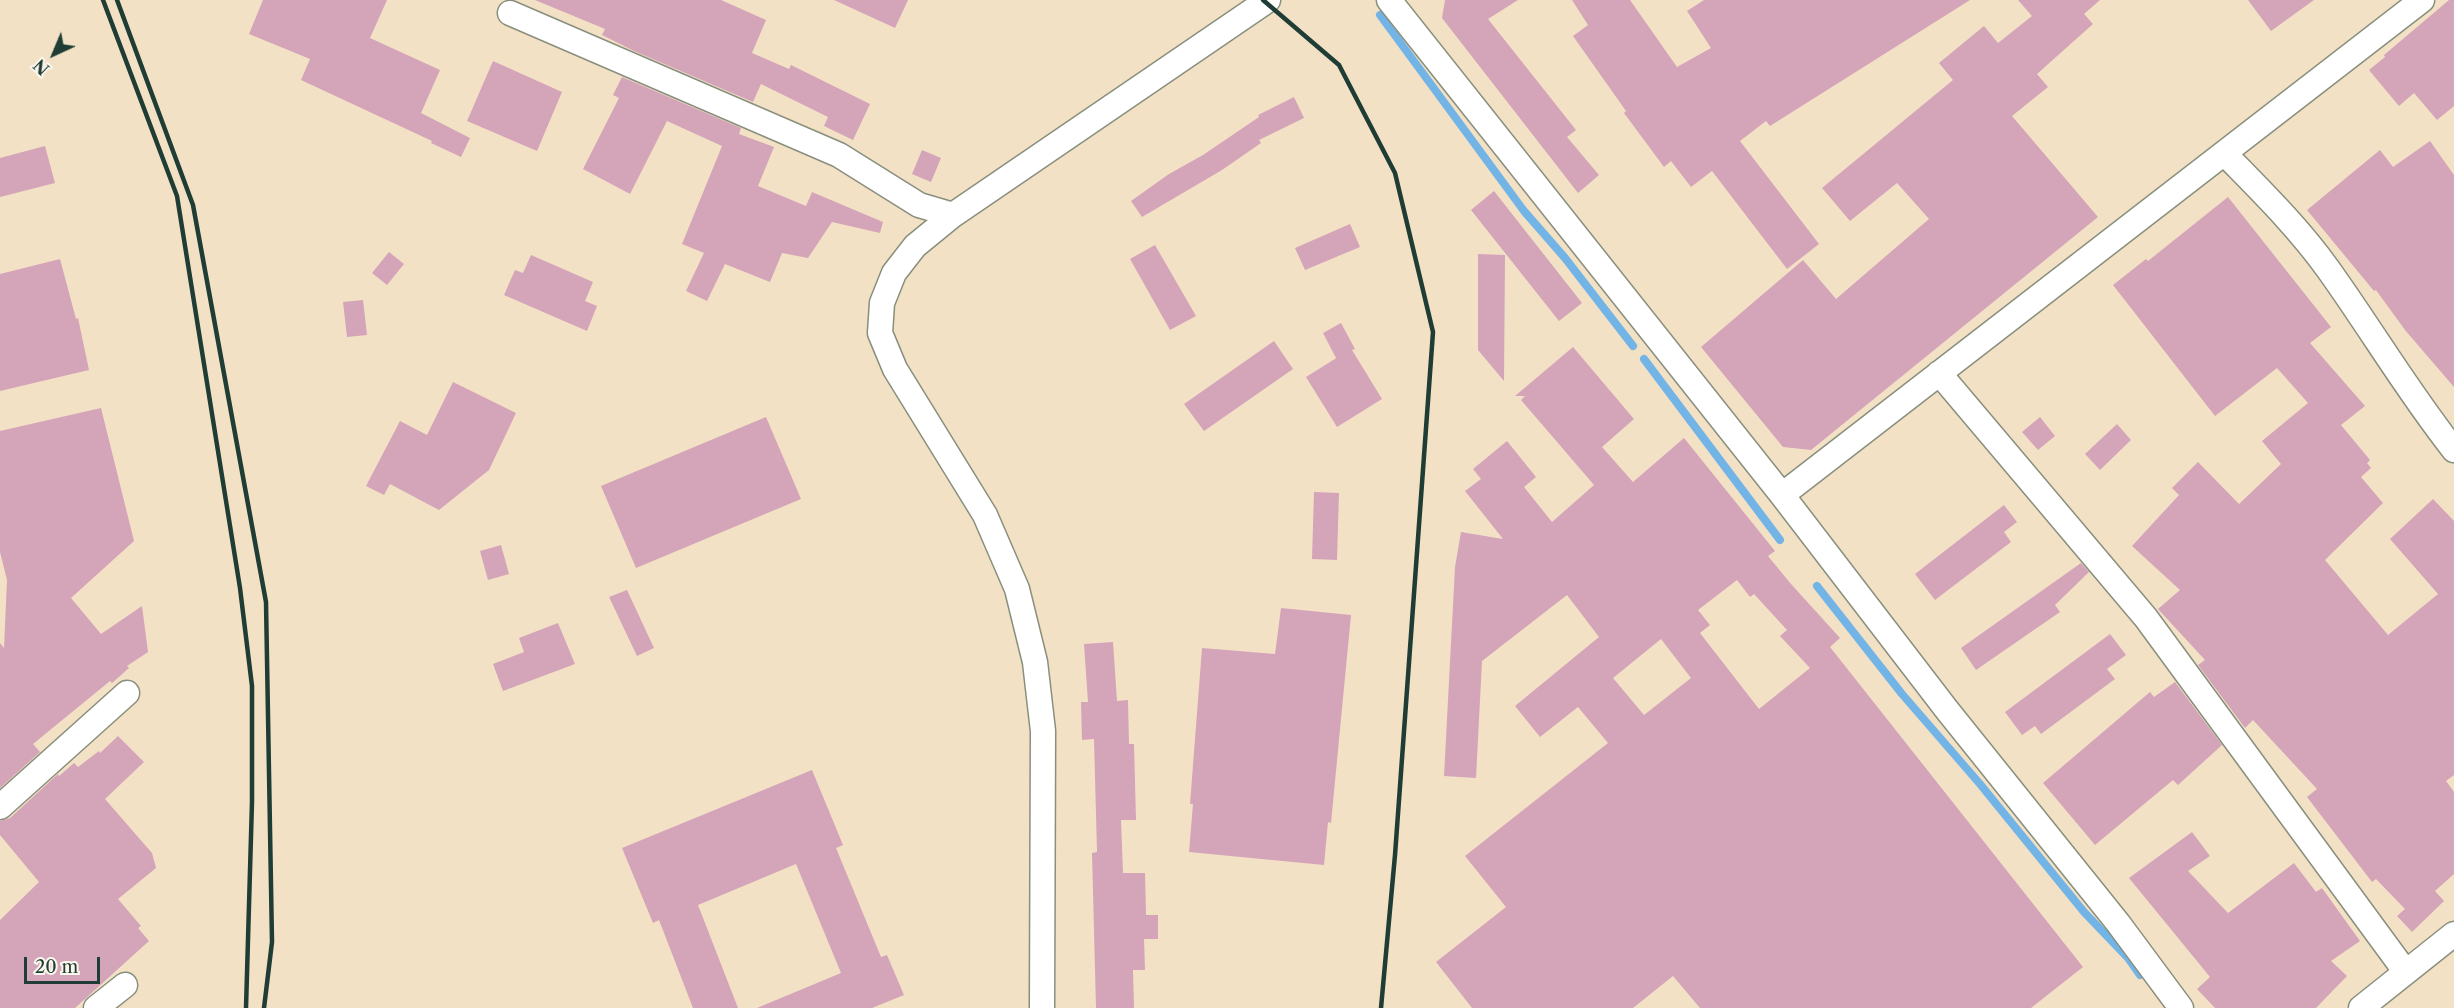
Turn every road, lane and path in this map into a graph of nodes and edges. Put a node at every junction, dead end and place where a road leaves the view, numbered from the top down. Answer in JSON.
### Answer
{"nodes":[{"id":1,"x":1268,"y":0,"type":"edge"},
{"id":2,"x":1389,"y":0,"type":"edge"},
{"id":3,"x":2422,"y":0,"type":"edge"},
{"id":4,"x":510,"y":13,"type":"dead end"},
{"id":5,"x":2224,"y":153,"type":"junction"},
{"id":6,"x":953,"y":215,"type":"junction"},
{"id":7,"x":1939,"y":373,"type":"junction"},
{"id":8,"x":2454,"y":450,"type":"edge"},
{"id":9,"x":1782,"y":495,"type":"junction"},
{"id":10,"x":127,"y":693,"type":"dead end"},
{"id":11,"x":0,"y":807,"type":"edge"},
{"id":12,"x":2454,"y":934,"type":"edge"},
{"id":13,"x":2404,"y":972,"type":"junction"},
{"id":14,"x":125,"y":985,"type":"dead end"},
{"id":15,"x":96,"y":1008,"type":"edge"},
{"id":16,"x":1042,"y":1008,"type":"edge"},
{"id":17,"x":2181,"y":1008,"type":"edge"},
{"id":18,"x":2361,"y":1008,"type":"edge"}],
"edges":[{"from":1,"to":6,"type":"street"},
{"from":2,"to":9,"type":"street"},
{"from":3,"to":5,"type":"street"},
{"from":4,"to":6,"type":"street"},
{"from":5,"to":7,"type":"street"},
{"from":5,"to":8,"type":"street"},
{"from":6,"to":16,"type":"street"},
{"from":7,"to":9,"type":"street"},
{"from":7,"to":13,"type":"street"},
{"from":9,"to":17,"type":"street"},
{"from":10,"to":11,"type":"street"},
{"from":12,"to":13,"type":"street"},
{"from":13,"to":18,"type":"street"},
{"from":14,"to":15,"type":"street"}]}
